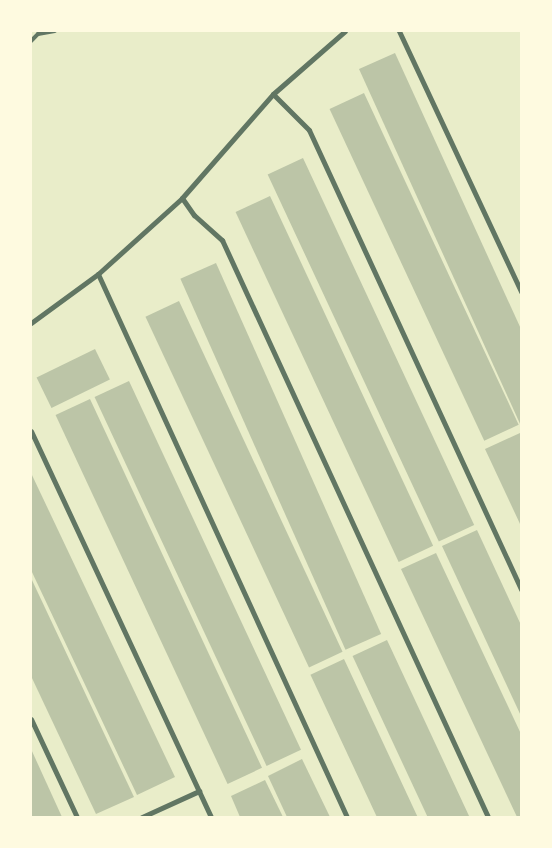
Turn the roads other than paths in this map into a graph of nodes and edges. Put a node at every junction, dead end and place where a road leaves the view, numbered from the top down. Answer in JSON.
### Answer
{"nodes":[{"id":1,"x":55,"y":31,"type":"edge"},
{"id":2,"x":345,"y":31,"type":"edge"},
{"id":3,"x":399,"y":31,"type":"edge"},
{"id":4,"x":31,"y":41,"type":"edge"},
{"id":5,"x":273,"y":94,"type":"junction"},
{"id":6,"x":182,"y":198,"type":"junction"},
{"id":7,"x":98,"y":274,"type":"junction"},
{"id":8,"x":521,"y":292,"type":"edge"},
{"id":9,"x":31,"y":323,"type":"edge"},
{"id":10,"x":31,"y":431,"type":"edge"},
{"id":11,"x":521,"y":589,"type":"edge"},
{"id":12,"x":31,"y":719,"type":"edge"},
{"id":13,"x":199,"y":791,"type":"junction"},
{"id":14,"x":77,"y":817,"type":"edge"},
{"id":15,"x":142,"y":817,"type":"edge"},
{"id":16,"x":211,"y":817,"type":"edge"},
{"id":17,"x":347,"y":817,"type":"edge"},
{"id":18,"x":488,"y":817,"type":"edge"}],
"edges":[{"from":1,"to":4,"type":"lane"},
{"from":2,"to":5,"type":"street"},
{"from":3,"to":8,"type":"street"},
{"from":5,"to":6,"type":"street"},
{"from":5,"to":11,"type":"street"},
{"from":6,"to":7,"type":"street"},
{"from":6,"to":18,"type":"street"},
{"from":7,"to":9,"type":"street"},
{"from":7,"to":17,"type":"street"},
{"from":10,"to":13,"type":"street"},
{"from":12,"to":14,"type":"street"},
{"from":13,"to":15,"type":"street"},
{"from":13,"to":16,"type":"street"}]}
